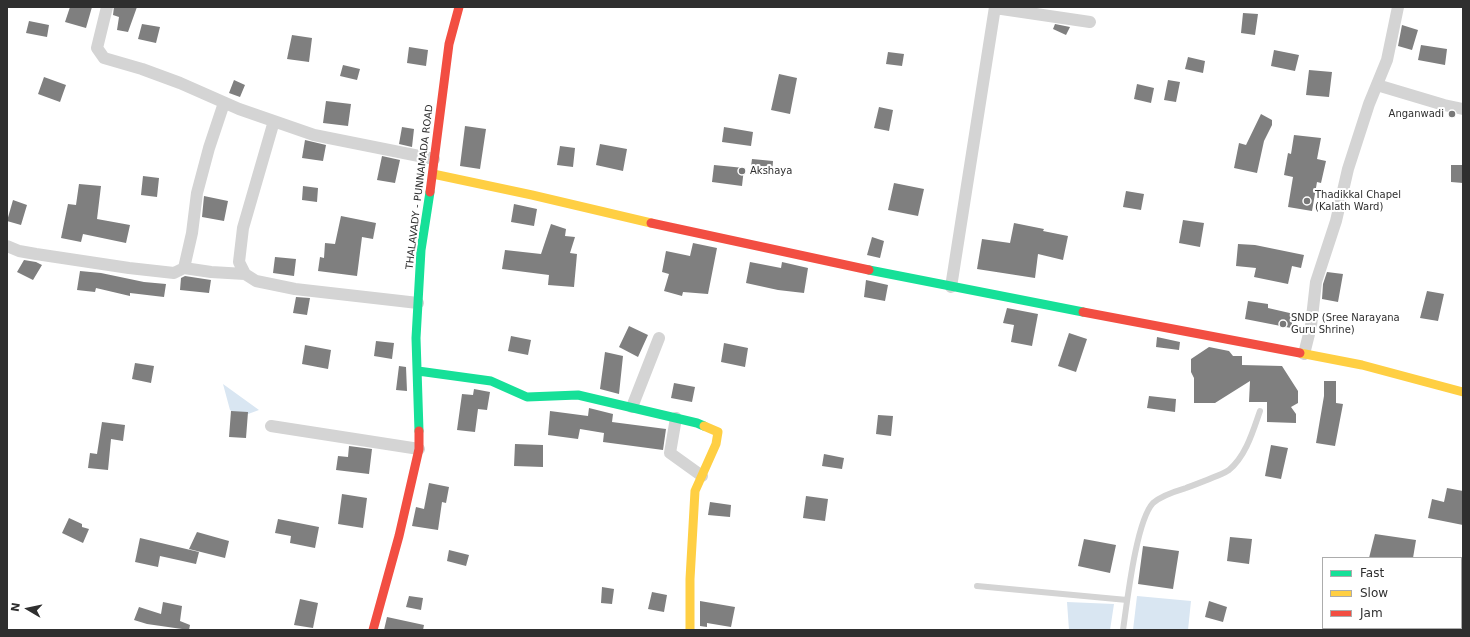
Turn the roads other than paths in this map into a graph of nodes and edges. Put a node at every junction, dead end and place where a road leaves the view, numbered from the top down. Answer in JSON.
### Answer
{"nodes":[{"id":1,"x":107,"y":7,"type":"edge"},
{"id":2,"x":459,"y":7,"type":"edge"},
{"id":3,"x":1398,"y":7,"type":"edge"},
{"id":4,"x":995,"y":8,"type":"edge"},
{"id":5,"x":1090,"y":22,"type":"dead end"},
{"id":6,"x":1377,"y":85,"type":"junction"},
{"id":7,"x":224,"y":103,"type":"junction"},
{"id":8,"x":1463,"y":109,"type":"edge"},
{"id":9,"x":274,"y":121,"type":"junction"},
{"id":10,"x":434,"y":159,"type":"junction"},
{"id":11,"x":433,"y":174,"type":"junction"},
{"id":12,"x":7,"y":246,"type":"edge"},
{"id":13,"x":184,"y":268,"type":"junction"},
{"id":14,"x":244,"y":274,"type":"junction"},
{"id":15,"x":951,"y":287,"type":"junction"},
{"id":16,"x":418,"y":303,"type":"junction"},
{"id":17,"x":659,"y":338,"type":"dead end"},
{"id":18,"x":1304,"y":354,"type":"junction"},
{"id":19,"x":418,"y":371,"type":"junction"},
{"id":20,"x":1463,"y":392,"type":"edge"},
{"id":21,"x":632,"y":407,"type":"junction"},
{"id":22,"x":1260,"y":411,"type":"dead end"},
{"id":23,"x":676,"y":418,"type":"junction"},
{"id":24,"x":271,"y":426,"type":"dead end"},
{"id":25,"x":419,"y":449,"type":"junction"},
{"id":26,"x":702,"y":476,"type":"junction"},
{"id":27,"x":977,"y":586,"type":"dead end"},
{"id":28,"x":1127,"y":600,"type":"junction"},
{"id":29,"x":373,"y":630,"type":"edge"},
{"id":30,"x":690,"y":630,"type":"edge"},
{"id":31,"x":1123,"y":630,"type":"edge"}],
"edges":[{"from":1,"to":7,"type":"street"},
{"from":2,"to":10,"type":"street","name":"THALAVADY - PUNNAMADA ROAD"},
{"from":3,"to":6,"type":"street"},
{"from":4,"to":5,"type":"street"},
{"from":4,"to":15,"type":"street"},
{"from":6,"to":8,"type":"street"},
{"from":6,"to":18,"type":"street"},
{"from":7,"to":9,"type":"street"},
{"from":7,"to":13,"type":"street"},
{"from":9,"to":10,"type":"street"},
{"from":9,"to":14,"type":"street"},
{"from":10,"to":11,"type":"street","name":"THALAVADY - PUNNAMADA ROAD"},
{"from":11,"to":15,"type":"street"},
{"from":11,"to":16,"type":"street","name":"THALAVADY - PUNNAMADA ROAD"},
{"from":12,"to":13,"type":"street"},
{"from":13,"to":14,"type":"street"},
{"from":14,"to":16,"type":"street"},
{"from":15,"to":18,"type":"street"},
{"from":16,"to":19,"type":"street","name":"THALAVADY - PUNNAMADA ROAD"},
{"from":17,"to":21,"type":"street"},
{"from":18,"to":20,"type":"street"},
{"from":19,"to":21,"type":"street"},
{"from":19,"to":25,"type":"street","name":"THALAVADY - PUNNAMADA ROAD"},
{"from":21,"to":23,"type":"street"},
{"from":22,"to":28,"type":"lane"},
{"from":23,"to":26,"type":"street"},
{"from":23,"to":26,"type":"street"},
{"from":24,"to":25,"type":"street"},
{"from":25,"to":29,"type":"street","name":"THALAVADY - PUNNAMADA ROAD"},
{"from":26,"to":30,"type":"street"},
{"from":27,"to":28,"type":"lane"},
{"from":28,"to":31,"type":"lane"}]}
